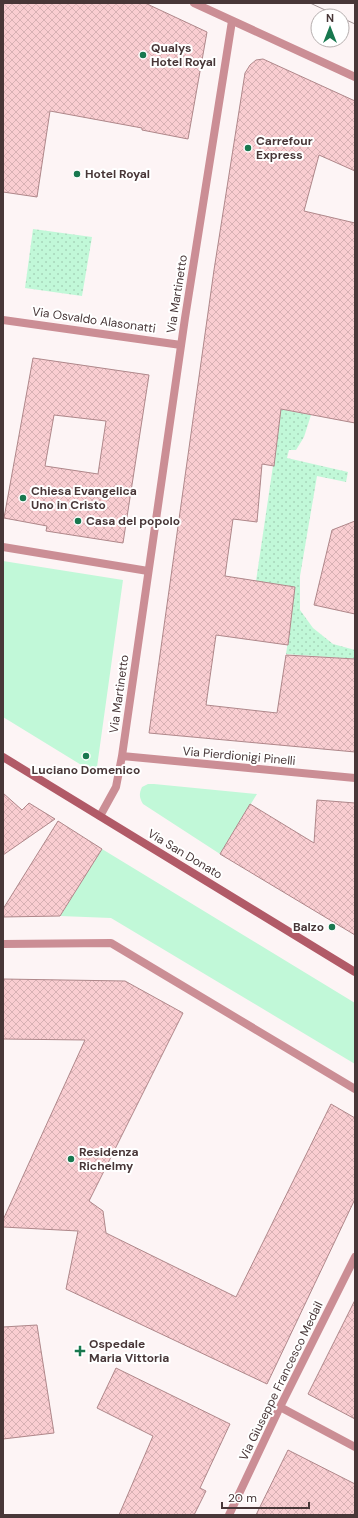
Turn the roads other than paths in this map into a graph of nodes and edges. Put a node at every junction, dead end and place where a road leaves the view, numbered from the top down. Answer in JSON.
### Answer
{"nodes":[{"id":1,"x":194,"y":3,"type":"edge"},
{"id":2,"x":232,"y":21,"type":"junction"},
{"id":3,"x":355,"y":77,"type":"edge"},
{"id":4,"x":3,"y":320,"type":"edge"},
{"id":5,"x":182,"y":345,"type":"junction"},
{"id":6,"x":3,"y":547,"type":"edge"},
{"id":7,"x":148,"y":571,"type":"junction"},
{"id":8,"x":122,"y":756,"type":"junction"},
{"id":9,"x":3,"y":757,"type":"edge"},
{"id":10,"x":355,"y":778,"type":"edge"},
{"id":11,"x":100,"y":816,"type":"junction"},
{"id":12,"x":3,"y":944,"type":"edge"},
{"id":13,"x":355,"y":972,"type":"edge"},
{"id":14,"x":355,"y":1089,"type":"edge"},
{"id":15,"x":355,"y":1257,"type":"edge"},
{"id":16,"x":280,"y":1408,"type":"junction"},
{"id":17,"x":355,"y":1447,"type":"edge"},
{"id":18,"x":229,"y":1515,"type":"edge"}],
"edges":[{"from":1,"to":2,"type":"street"},
{"from":2,"to":3,"type":"street"},
{"from":2,"to":5,"type":"street","name":"Via Martinetto"},
{"from":4,"to":5,"type":"street","name":"Via Osvaldo Alasonatti"},
{"from":5,"to":7,"type":"street","name":"Via Martinetto"},
{"from":6,"to":7,"type":"street"},
{"from":7,"to":8,"type":"street","name":"Via Martinetto"},
{"from":8,"to":10,"type":"street","name":"Via Pierdionigi Pinelli"},
{"from":8,"to":11,"type":"street","name":"Via Martinetto"},
{"from":9,"to":11,"type":"street","name":"Via San Donato"},
{"from":11,"to":13,"type":"street","name":"Via San Donato"},
{"from":12,"to":14,"type":"street"},
{"from":15,"to":16,"type":"street","name":"Via Giuseppe Francesco Medail"},
{"from":16,"to":17,"type":"street"},
{"from":16,"to":18,"type":"street","name":"Via Giuseppe Francesco Medail"}]}
